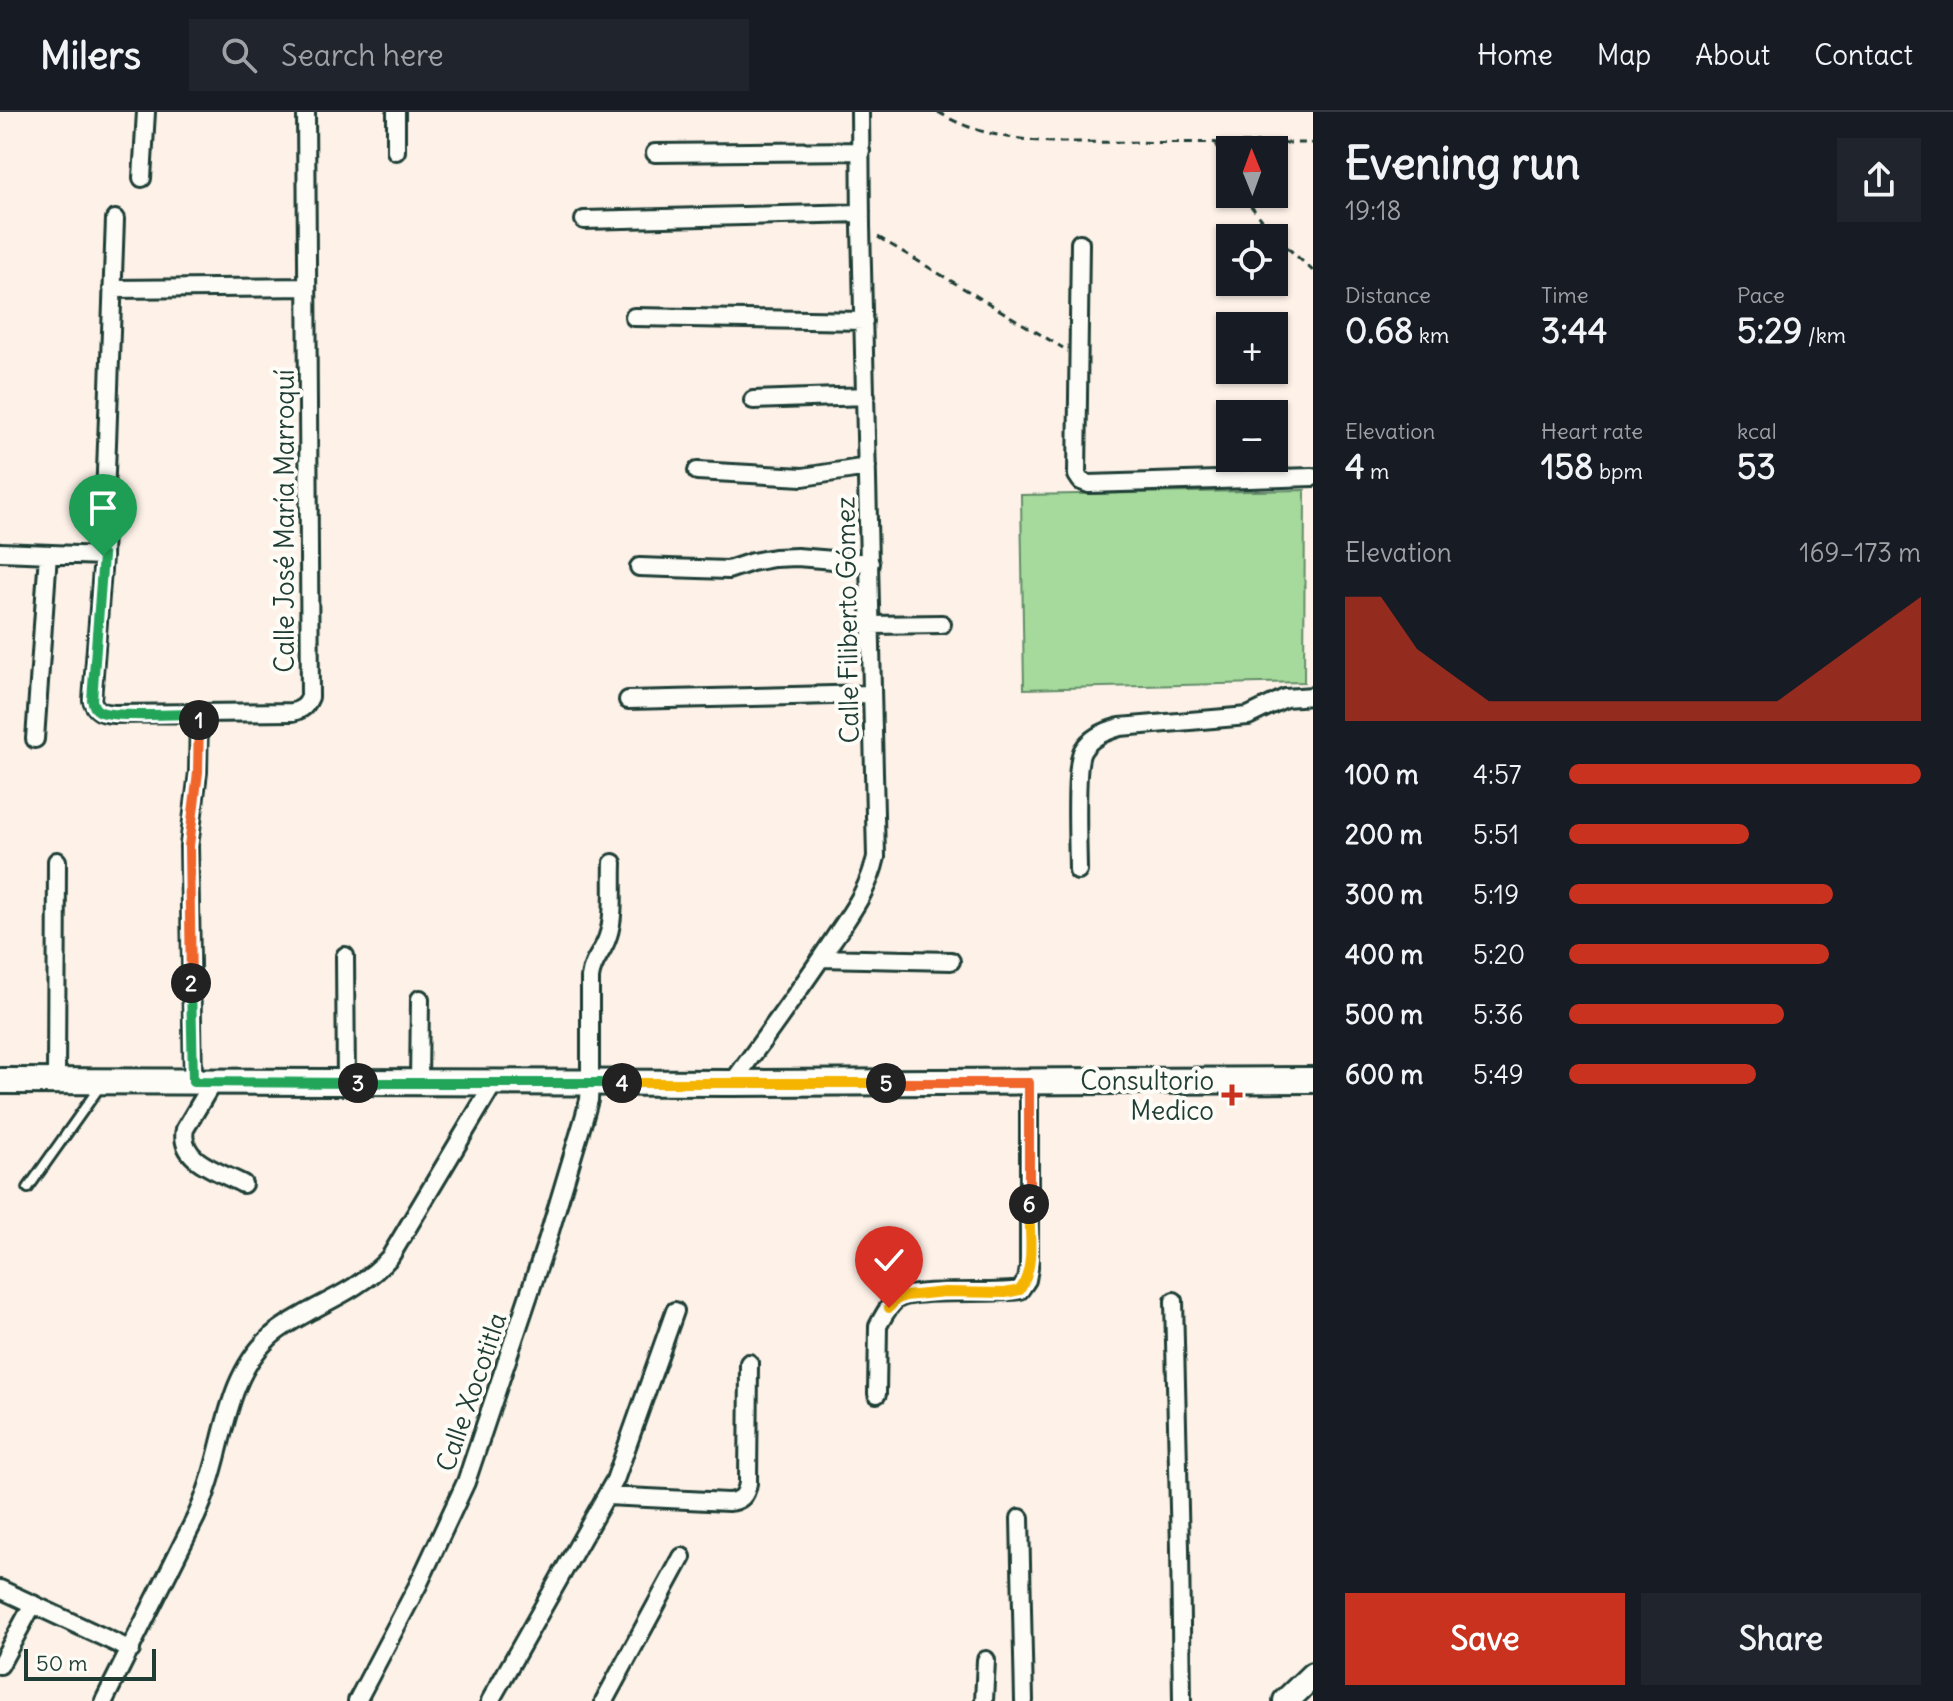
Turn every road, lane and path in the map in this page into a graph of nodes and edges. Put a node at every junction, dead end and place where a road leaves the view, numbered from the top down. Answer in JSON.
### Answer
{"nodes":[{"id":1,"x":146,"y":112,"type":"edge"},
{"id":2,"x":306,"y":112,"type":"edge"},
{"id":3,"x":396,"y":112,"type":"edge"},
{"id":4,"x":860,"y":112,"type":"edge"},
{"id":5,"x":938,"y":112,"type":"edge"},
{"id":6,"x":1216,"y":143,"type":"edge"},
{"id":7,"x":1288,"y":143,"type":"edge"},
{"id":8,"x":1313,"y":143,"type":"edge"},
{"id":9,"x":396,"y":151,"type":"dead end"},
{"id":10,"x":861,"y":151,"type":"junction"},
{"id":11,"x":655,"y":153,"type":"dead end"},
{"id":12,"x":142,"y":178,"type":"dead end"},
{"id":13,"x":1252,"y":208,"type":"edge"},
{"id":14,"x":115,"y":219,"type":"dead end"},
{"id":15,"x":861,"y":219,"type":"junction"},
{"id":16,"x":584,"y":220,"type":"dead end"},
{"id":17,"x":1080,"y":243,"type":"dead end"},
{"id":18,"x":1313,"y":271,"type":"edge"},
{"id":19,"x":307,"y":287,"type":"junction"},
{"id":20,"x":112,"y":289,"type":"junction"},
{"id":21,"x":634,"y":317,"type":"dead end"},
{"id":22,"x":864,"y":321,"type":"junction"},
{"id":23,"x":1079,"y":358,"type":"junction"},
{"id":24,"x":866,"y":396,"type":"junction"},
{"id":25,"x":753,"y":400,"type":"dead end"},
{"id":26,"x":867,"y":467,"type":"junction"},
{"id":27,"x":697,"y":471,"type":"dead end"},
{"id":28,"x":1313,"y":477,"type":"edge"},
{"id":29,"x":0,"y":552,"type":"edge"},
{"id":30,"x":48,"y":554,"type":"junction"},
{"id":31,"x":103,"y":556,"type":"junction"},
{"id":32,"x":870,"y":563,"type":"junction"},
{"id":33,"x":639,"y":567,"type":"dead end"},
{"id":34,"x":942,"y":624,"type":"dead end"},
{"id":35,"x":870,"y":625,"type":"junction"},
{"id":36,"x":872,"y":694,"type":"junction"},
{"id":37,"x":1313,"y":696,"type":"edge"},
{"id":38,"x":628,"y":700,"type":"dead end"},
{"id":39,"x":199,"y":714,"type":"junction"},
{"id":40,"x":35,"y":739,"type":"dead end"},
{"id":41,"x":57,"y":861,"type":"dead end"},
{"id":42,"x":613,"y":863,"type":"dead end"},
{"id":43,"x":1078,"y":871,"type":"dead end"},
{"id":44,"x":345,"y":956,"type":"dead end"},
{"id":45,"x":821,"y":958,"type":"junction"},
{"id":46,"x":951,"y":961,"type":"dead end"},
{"id":47,"x":420,"y":999,"type":"dead end"},
{"id":48,"x":1313,"y":1080,"type":"edge"},
{"id":49,"x":0,"y":1081,"type":"edge"},
{"id":50,"x":56,"y":1082,"type":"junction"},
{"id":51,"x":103,"y":1082,"type":"junction"},
{"id":52,"x":203,"y":1082,"type":"junction"},
{"id":53,"x":346,"y":1083,"type":"junction"},
{"id":54,"x":419,"y":1083,"type":"junction"},
{"id":55,"x":494,"y":1083,"type":"junction"},
{"id":56,"x":590,"y":1083,"type":"junction"},
{"id":57,"x":732,"y":1083,"type":"junction"},
{"id":58,"x":1029,"y":1083,"type":"junction"},
{"id":59,"x":243,"y":1184,"type":"dead end"},
{"id":60,"x":28,"y":1188,"type":"dead end"},
{"id":61,"x":1174,"y":1301,"type":"dead end"},
{"id":62,"x":675,"y":1311,"type":"dead end"},
{"id":63,"x":749,"y":1363,"type":"dead end"},
{"id":64,"x":877,"y":1394,"type":"dead end"},
{"id":65,"x":607,"y":1496,"type":"junction"},
{"id":66,"x":1020,"y":1518,"type":"dead end"},
{"id":67,"x":682,"y":1557,"type":"dead end"},
{"id":68,"x":0,"y":1589,"type":"edge"},
{"id":69,"x":33,"y":1604,"type":"junction"},
{"id":70,"x":131,"y":1650,"type":"junction"},
{"id":71,"x":986,"y":1660,"type":"dead end"},
{"id":72,"x":0,"y":1665,"type":"edge"},
{"id":73,"x":1313,"y":1675,"type":"edge"},
{"id":74,"x":104,"y":1701,"type":"edge"},
{"id":75,"x":357,"y":1701,"type":"edge"},
{"id":76,"x":490,"y":1701,"type":"edge"},
{"id":77,"x":604,"y":1701,"type":"edge"},
{"id":78,"x":984,"y":1701,"type":"edge"},
{"id":79,"x":1024,"y":1701,"type":"edge"},
{"id":80,"x":1182,"y":1701,"type":"edge"},
{"id":81,"x":1286,"y":1701,"type":"edge"}],
"edges":[{"from":1,"to":12,"type":"street"},
{"from":2,"to":19,"type":"street","name":"Calle José María Marroquí"},
{"from":3,"to":9,"type":"street"},
{"from":4,"to":10,"type":"street","name":"Calle Filiberto Gómez"},
{"from":5,"to":6,"type":"path"},
{"from":7,"to":8,"type":"path"},
{"from":10,"to":11,"type":"street"},
{"from":10,"to":15,"type":"street","name":"Calle Filiberto Gómez"},
{"from":13,"to":18,"type":"path"},
{"from":14,"to":20,"type":"street"},
{"from":15,"to":16,"type":"street"},
{"from":15,"to":22,"type":"street","name":"Calle Filiberto Gómez"},
{"from":15,"to":23,"type":"path"},
{"from":17,"to":23,"type":"street"},
{"from":19,"to":20,"type":"street"},
{"from":19,"to":39,"type":"street","name":"Calle José María Marroquí"},
{"from":20,"to":31,"type":"street"},
{"from":21,"to":22,"type":"street"},
{"from":22,"to":24,"type":"street","name":"Calle Filiberto Gómez"},
{"from":23,"to":28,"type":"street"},
{"from":24,"to":25,"type":"street"},
{"from":24,"to":26,"type":"street","name":"Calle Filiberto Gómez"},
{"from":26,"to":27,"type":"street"},
{"from":26,"to":32,"type":"street","name":"Calle Filiberto Gómez"},
{"from":29,"to":30,"type":"street"},
{"from":30,"to":31,"type":"street"},
{"from":30,"to":40,"type":"street"},
{"from":31,"to":39,"type":"street","name":"Calle José María Marroquí"},
{"from":32,"to":33,"type":"street"},
{"from":32,"to":35,"type":"street","name":"Calle Filiberto Gómez"},
{"from":34,"to":35,"type":"street"},
{"from":35,"to":36,"type":"street","name":"Calle Filiberto Gómez"},
{"from":36,"to":38,"type":"street"},
{"from":36,"to":45,"type":"street","name":"Calle Filiberto Gómez"},
{"from":37,"to":43,"type":"street"},
{"from":39,"to":52,"type":"street"},
{"from":41,"to":50,"type":"street"},
{"from":42,"to":56,"type":"street","name":"Calle Xocotitla"},
{"from":44,"to":53,"type":"street"},
{"from":45,"to":46,"type":"street"},
{"from":45,"to":57,"type":"street","name":"Calle Filiberto Gómez"},
{"from":47,"to":54,"type":"street"},
{"from":48,"to":58,"type":"main road"},
{"from":49,"to":50,"type":"main road"},
{"from":50,"to":51,"type":"main road"},
{"from":51,"to":52,"type":"main road"},
{"from":51,"to":60,"type":"lane"},
{"from":52,"to":53,"type":"main road"},
{"from":52,"to":59,"type":"street"},
{"from":53,"to":54,"type":"main road"},
{"from":54,"to":55,"type":"main road"},
{"from":55,"to":56,"type":"main road"},
{"from":55,"to":70,"type":"street"},
{"from":56,"to":57,"type":"main road"},
{"from":56,"to":75,"type":"street","name":"Calle Xocotitla"},
{"from":57,"to":58,"type":"main road"},
{"from":58,"to":64,"type":"street"},
{"from":61,"to":80,"type":"street"},
{"from":62,"to":65,"type":"street"},
{"from":63,"to":65,"type":"street"},
{"from":65,"to":76,"type":"street"},
{"from":66,"to":79,"type":"street"},
{"from":67,"to":77,"type":"street"},
{"from":68,"to":69,"type":"street"},
{"from":69,"to":70,"type":"street"},
{"from":69,"to":72,"type":"street"},
{"from":70,"to":74,"type":"street"},
{"from":71,"to":78,"type":"street"},
{"from":73,"to":81,"type":"main road"}]}
